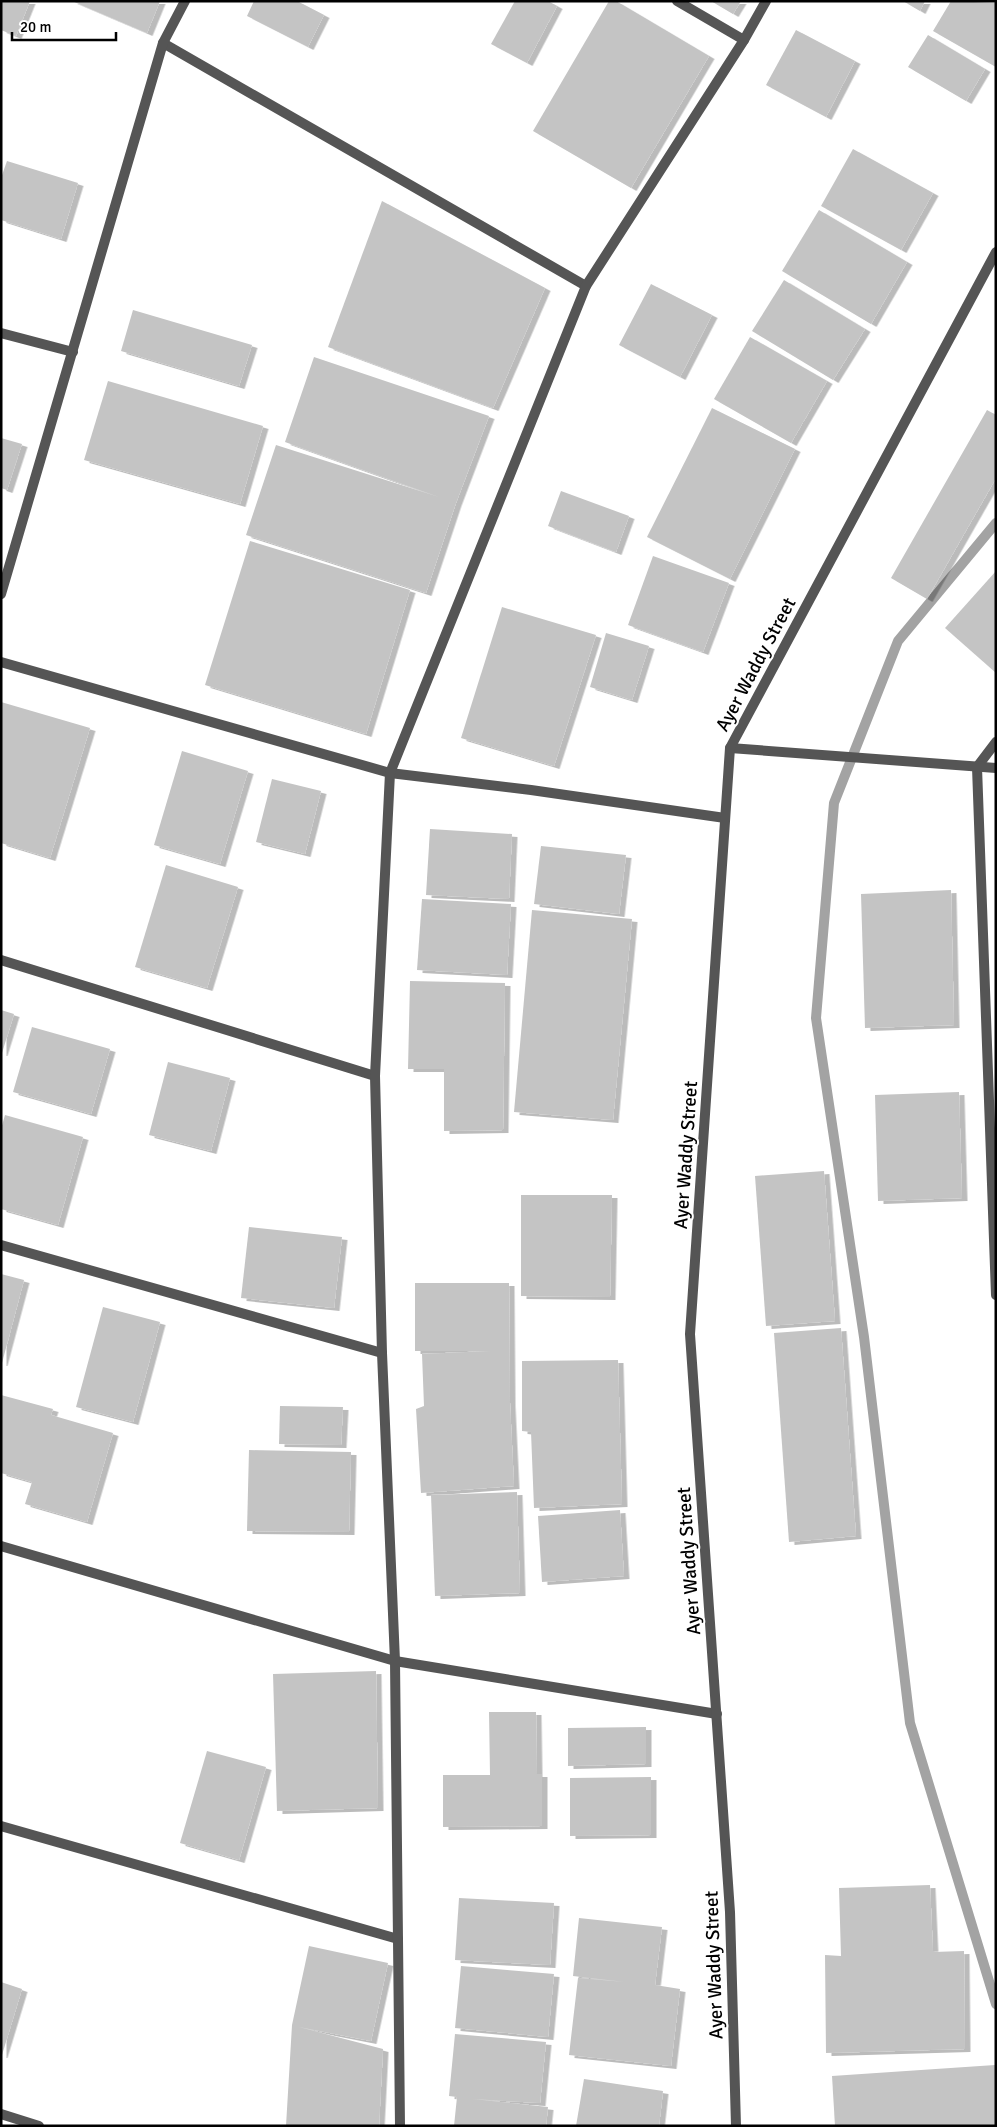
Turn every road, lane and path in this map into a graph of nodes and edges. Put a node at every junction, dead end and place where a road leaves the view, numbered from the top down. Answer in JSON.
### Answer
{"nodes":[{"id":1,"x":185,"y":1,"type":"edge"},
{"id":2,"x":677,"y":1,"type":"edge"},
{"id":3,"x":766,"y":1,"type":"edge"},
{"id":4,"x":744,"y":40,"type":"junction"},
{"id":5,"x":163,"y":43,"type":"junction"},
{"id":6,"x":996,"y":252,"type":"edge"},
{"id":7,"x":586,"y":286,"type":"junction"},
{"id":8,"x":1,"y":333,"type":"edge"},
{"id":9,"x":73,"y":352,"type":"junction"},
{"id":10,"x":1,"y":594,"type":"edge"},
{"id":11,"x":1,"y":662,"type":"edge"},
{"id":12,"x":996,"y":742,"type":"edge"},
{"id":13,"x":730,"y":748,"type":"junction"},
{"id":14,"x":977,"y":767,"type":"junction"},
{"id":15,"x":996,"y":768,"type":"edge"},
{"id":16,"x":390,"y":773,"type":"junction"},
{"id":17,"x":725,"y":818,"type":"junction"},
{"id":18,"x":1,"y":960,"type":"edge"},
{"id":19,"x":374,"y":1076,"type":"junction"},
{"id":20,"x":1,"y":1245,"type":"edge"},
{"id":21,"x":996,"y":1295,"type":"edge"},
{"id":22,"x":382,"y":1353,"type":"junction"},
{"id":23,"x":1,"y":1546,"type":"edge"},
{"id":24,"x":395,"y":1661,"type":"junction"},
{"id":25,"x":716,"y":1714,"type":"junction"},
{"id":26,"x":1,"y":1826,"type":"edge"},
{"id":27,"x":398,"y":1939,"type":"junction"},
{"id":28,"x":1,"y":2114,"type":"edge"},
{"id":29,"x":39,"y":2126,"type":"edge"},
{"id":30,"x":400,"y":2126,"type":"edge"},
{"id":31,"x":736,"y":2126,"type":"edge"}],
"edges":[{"from":1,"to":5,"type":"street"},
{"from":2,"to":4,"type":"street"},
{"from":3,"to":4,"type":"street"},
{"from":4,"to":7,"type":"street"},
{"from":5,"to":7,"type":"street"},
{"from":5,"to":9,"type":"street"},
{"from":6,"to":13,"type":"street","name":"Ayer Waddy Street"},
{"from":7,"to":16,"type":"street"},
{"from":8,"to":9,"type":"street"},
{"from":9,"to":10,"type":"street"},
{"from":11,"to":16,"type":"street"},
{"from":12,"to":14,"type":"street"},
{"from":13,"to":14,"type":"street"},
{"from":13,"to":17,"type":"street","name":"Ayer Waddy Street"},
{"from":14,"to":15,"type":"street"},
{"from":14,"to":21,"type":"street"},
{"from":16,"to":17,"type":"street"},
{"from":16,"to":19,"type":"street"},
{"from":17,"to":25,"type":"street","name":"Ayer Waddy Street"},
{"from":18,"to":19,"type":"street"},
{"from":19,"to":22,"type":"street"},
{"from":20,"to":22,"type":"street"},
{"from":22,"to":24,"type":"street"},
{"from":23,"to":24,"type":"street"},
{"from":24,"to":25,"type":"street"},
{"from":24,"to":27,"type":"street"},
{"from":25,"to":31,"type":"street","name":"Ayer Waddy Street"},
{"from":26,"to":27,"type":"street"},
{"from":27,"to":30,"type":"street"},
{"from":28,"to":29,"type":"street"}]}
